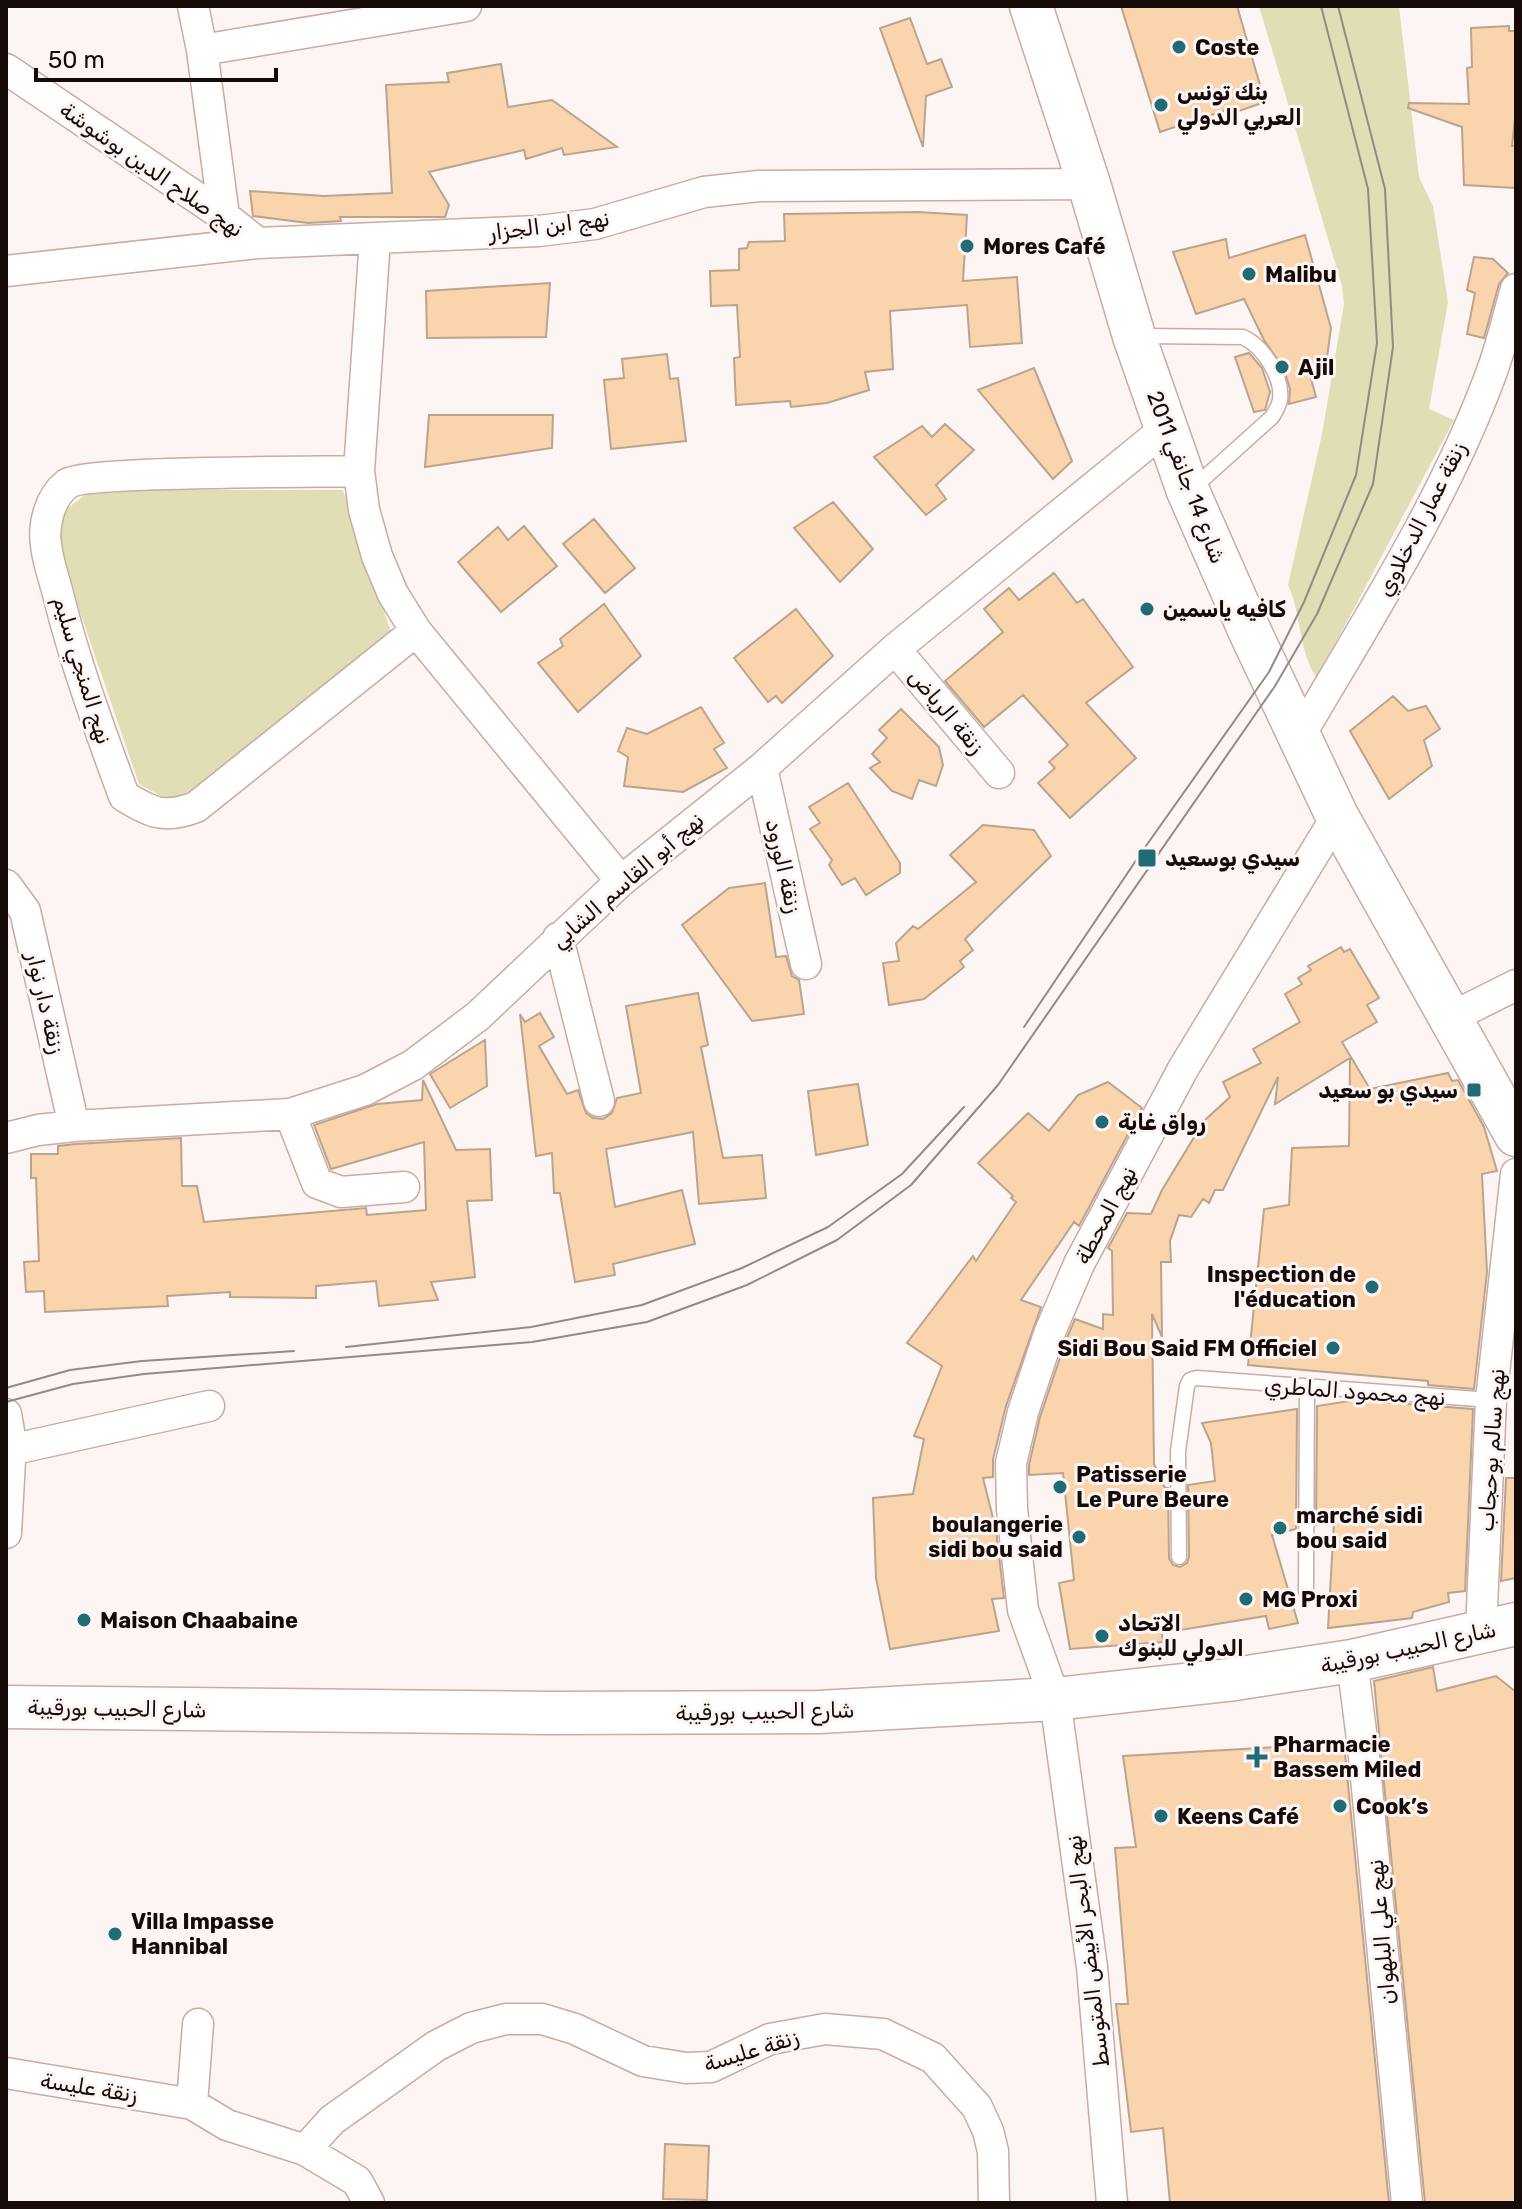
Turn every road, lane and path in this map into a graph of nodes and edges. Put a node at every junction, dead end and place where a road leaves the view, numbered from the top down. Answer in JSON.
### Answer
{"nodes":[{"id":1,"x":193,"y":6,"type":"edge"},
{"id":2,"x":466,"y":6,"type":"edge"},
{"id":3,"x":1031,"y":6,"type":"edge"},
{"id":4,"x":202,"y":50,"type":"junction"},
{"id":5,"x":6,"y":69,"type":"edge"},
{"id":6,"x":1089,"y":184,"type":"junction"},
{"id":7,"x":224,"y":216,"type":"junction"},
{"id":8,"x":375,"y":239,"type":"junction"},
{"id":9,"x":258,"y":243,"type":"junction"},
{"id":10,"x":6,"y":271,"type":"edge"},
{"id":11,"x":1516,"y":289,"type":"edge"},
{"id":12,"x":1134,"y":336,"type":"junction"},
{"id":13,"x":1165,"y":429,"type":"junction"},
{"id":14,"x":359,"y":471,"type":"junction"},
{"id":15,"x":1188,"y":491,"type":"junction"},
{"id":16,"x":416,"y":631,"type":"junction"},
{"id":17,"x":895,"y":649,"type":"junction"},
{"id":18,"x":1299,"y":737,"type":"junction"},
{"id":19,"x":762,"y":768,"type":"junction"},
{"id":20,"x":999,"y":773,"type":"dead end"},
{"id":21,"x":1337,"y":816,"type":"junction"},
{"id":22,"x":621,"y":881,"type":"junction"},
{"id":23,"x":6,"y":885,"type":"edge"},
{"id":24,"x":558,"y":938,"type":"junction"},
{"id":25,"x":806,"y":964,"type":"dead end"},
{"id":26,"x":1516,"y":985,"type":"edge"},
{"id":27,"x":1452,"y":1017,"type":"junction"},
{"id":28,"x":599,"y":1101,"type":"dead end"},
{"id":29,"x":290,"y":1114,"type":"junction"},
{"id":30,"x":74,"y":1126,"type":"junction"},
{"id":31,"x":1516,"y":1135,"type":"edge"},
{"id":32,"x":6,"y":1138,"type":"edge"},
{"id":33,"x":1516,"y":1174,"type":"edge"},
{"id":34,"x":404,"y":1187,"type":"dead end"},
{"id":35,"x":1307,"y":1387,"type":"junction"},
{"id":36,"x":1491,"y":1400,"type":"junction"},
{"id":37,"x":209,"y":1406,"type":"dead end"},
{"id":38,"x":9,"y":1435,"type":"edge"},
{"id":39,"x":6,"y":1533,"type":"edge"},
{"id":40,"x":1179,"y":1557,"type":"dead end"},
{"id":41,"x":1306,"y":1591,"type":"dead end"},
{"id":42,"x":1498,"y":1627,"type":"edge"},
{"id":43,"x":1352,"y":1661,"type":"junction"},
{"id":44,"x":1055,"y":1699,"type":"junction"},
{"id":45,"x":6,"y":1707,"type":"edge"},
{"id":46,"x":198,"y":2024,"type":"dead end"},
{"id":47,"x":6,"y":2073,"type":"edge"},
{"id":48,"x":192,"y":2104,"type":"junction"},
{"id":49,"x":305,"y":2150,"type":"junction"},
{"id":50,"x":369,"y":2203,"type":"edge"},
{"id":51,"x":994,"y":2203,"type":"edge"},
{"id":52,"x":1112,"y":2203,"type":"edge"},
{"id":53,"x":1407,"y":2203,"type":"edge"}],
"edges":[{"from":1,"to":4,"type":"street"},
{"from":2,"to":4,"type":"street"},
{"from":3,"to":6,"type":"main road","name":"شارع 14 جانفي 2011"},
{"from":4,"to":7,"type":"street"},
{"from":5,"to":7,"type":"street","name":"نهج صلاح الدين بوشوشة"},
{"from":6,"to":8,"type":"street","name":"نهج ابن الجزار"},
{"from":6,"to":12,"type":"main road","name":"شارع 14 جانفي 2011"},
{"from":7,"to":9,"type":"street","name":"نهج صلاح الدين بوشوشة"},
{"from":8,"to":9,"type":"street","name":"نهج ابن الجزار"},
{"from":8,"to":14,"type":"street"},
{"from":9,"to":10,"type":"street","name":"نهج ابن الجزار"},
{"from":11,"to":18,"type":"street","name":"زنقة عمار الدخلاوي"},
{"from":12,"to":13,"type":"main road","name":"شارع 14 جانفي 2011"},
{"from":12,"to":15,"type":"lane"},
{"from":13,"to":15,"type":"main road","name":"شارع 14 جانفي 2011"},
{"from":13,"to":17,"type":"street","name":"نهج أبو القاسم الشابي"},
{"from":14,"to":16,"type":"street"},
{"from":14,"to":16,"type":"street","name":"نهج المنجي سليم"},
{"from":15,"to":18,"type":"main road","name":"شارع 14 جانفي 2011"},
{"from":16,"to":22,"type":"street"},
{"from":17,"to":19,"type":"street","name":"نهج أبو القاسم الشابي"},
{"from":17,"to":20,"type":"street","name":"زنقة الرياض"},
{"from":18,"to":21,"type":"main road","name":"شارع 14 جانفي 2011"},
{"from":19,"to":22,"type":"street","name":"نهج أبو القاسم الشابي"},
{"from":19,"to":25,"type":"street","name":"زنقة الورود"},
{"from":21,"to":27,"type":"main road","name":"شارع 14 جانفي 2011"},
{"from":21,"to":44,"type":"street","name":"نهج المحطة"},
{"from":22,"to":24,"type":"street","name":"نهج أبو القاسم الشابي"},
{"from":23,"to":30,"type":"street","name":"زنقة دار نوار"},
{"from":24,"to":28,"type":"street"},
{"from":24,"to":29,"type":"street","name":"نهج أبو القاسم الشابي"},
{"from":26,"to":27,"type":"street"},
{"from":27,"to":31,"type":"main road","name":"شارع 14 جانفي 2011"},
{"from":29,"to":30,"type":"street","name":"نهج أبو القاسم الشابي"},
{"from":29,"to":34,"type":"street"},
{"from":30,"to":32,"type":"street","name":"نهج أبو القاسم الشابي"},
{"from":33,"to":36,"type":"street","name":"نهج سالم بوحجاب"},
{"from":35,"to":36,"type":"lane","name":"نهج محمود الماطري"},
{"from":35,"to":40,"type":"lane","name":"نهج محمود الماطري"},
{"from":35,"to":41,"type":"lane"},
{"from":36,"to":42,"type":"street","name":"نهج سالم بوحجاب"},
{"from":37,"to":38,"type":"street"},
{"from":38,"to":39,"type":"street"},
{"from":42,"to":43,"type":"main road","name":"شارع الحبيب بورقيبة"},
{"from":43,"to":44,"type":"main road","name":"شارع الحبيب بورقيبة"},
{"from":43,"to":53,"type":"street","name":"نهج علي البلهوان"},
{"from":44,"to":45,"type":"main road","name":"شارع الحبيب بورقيبة"},
{"from":44,"to":52,"type":"street","name":"نهج البحر الأبيض المتوسط"},
{"from":46,"to":48,"type":"street"},
{"from":47,"to":48,"type":"street","name":"زنقة عليسة"},
{"from":48,"to":49,"type":"street","name":"زنقة عليسة"},
{"from":49,"to":50,"type":"street","name":"زنقة عليسة"},
{"from":49,"to":51,"type":"street","name":"زنقة عليسة"}]}
